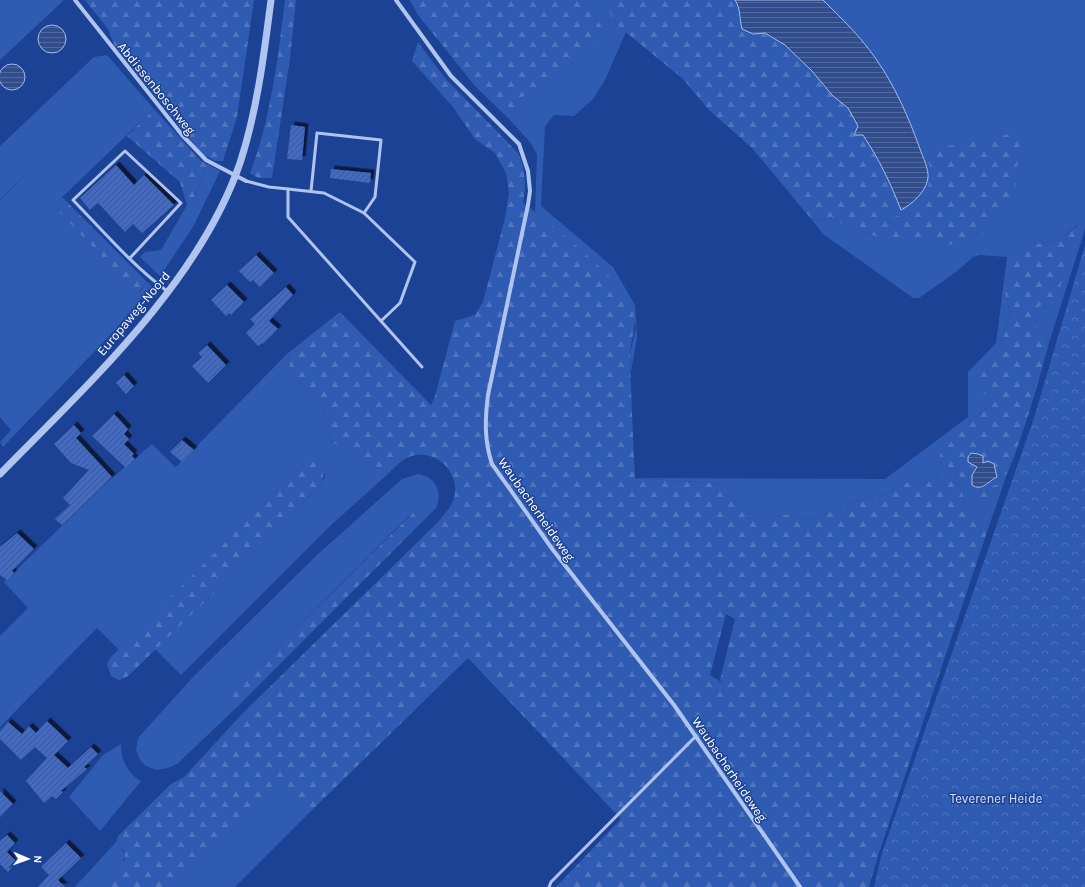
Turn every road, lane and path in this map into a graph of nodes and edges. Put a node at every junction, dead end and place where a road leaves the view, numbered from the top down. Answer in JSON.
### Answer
{"nodes":[{"id":1,"x":75,"y":0,"type":"edge"},
{"id":2,"x":271,"y":0,"type":"edge"},
{"id":3,"x":396,"y":0,"type":"edge"},
{"id":4,"x":235,"y":175,"type":"junction"},
{"id":5,"x":246,"y":181,"type":"joint"},
{"id":6,"x":288,"y":189,"type":"junction"},
{"id":7,"x":311,"y":191,"type":"junction"},
{"id":8,"x":364,"y":213,"type":"junction"},
{"id":9,"x":130,"y":258,"type":"junction"},
{"id":10,"x":169,"y":292,"type":"junction"},
{"id":11,"x":381,"y":321,"type":"junction"},
{"id":12,"x":422,"y":367,"type":"dead end"},
{"id":13,"x":0,"y":474,"type":"edge"},
{"id":14,"x":696,"y":736,"type":"junction"},
{"id":15,"x":549,"y":887,"type":"edge"},
{"id":16,"x":800,"y":887,"type":"edge"}],
"edges":[{"from":1,"to":4,"type":"street","name":"Abdissenboschweg"},
{"from":2,"to":4,"type":"street","name":"Europaweg-Noord"},
{"from":3,"to":14,"type":"street","name":"Waubacherheideweg"},
{"from":4,"to":5,"type":"street","name":"Abdissenboschweg"},
{"from":4,"to":10,"type":"street","name":"Europaweg-Noord"},
{"from":5,"to":6,"type":"lane"},
{"from":6,"to":7,"type":"lane"},
{"from":6,"to":11,"type":"lane"},
{"from":7,"to":8,"type":"lane"},
{"from":7,"to":8,"type":"lane"},
{"from":8,"to":11,"type":"lane"},
{"from":9,"to":9,"type":"lane"},
{"from":9,"to":10,"type":"lane"},
{"from":10,"to":13,"type":"street","name":"Europaweg-Noord"},
{"from":11,"to":12,"type":"lane"},
{"from":14,"to":15,"type":"lane"},
{"from":14,"to":16,"type":"street","name":"Waubacherheideweg"}]}
